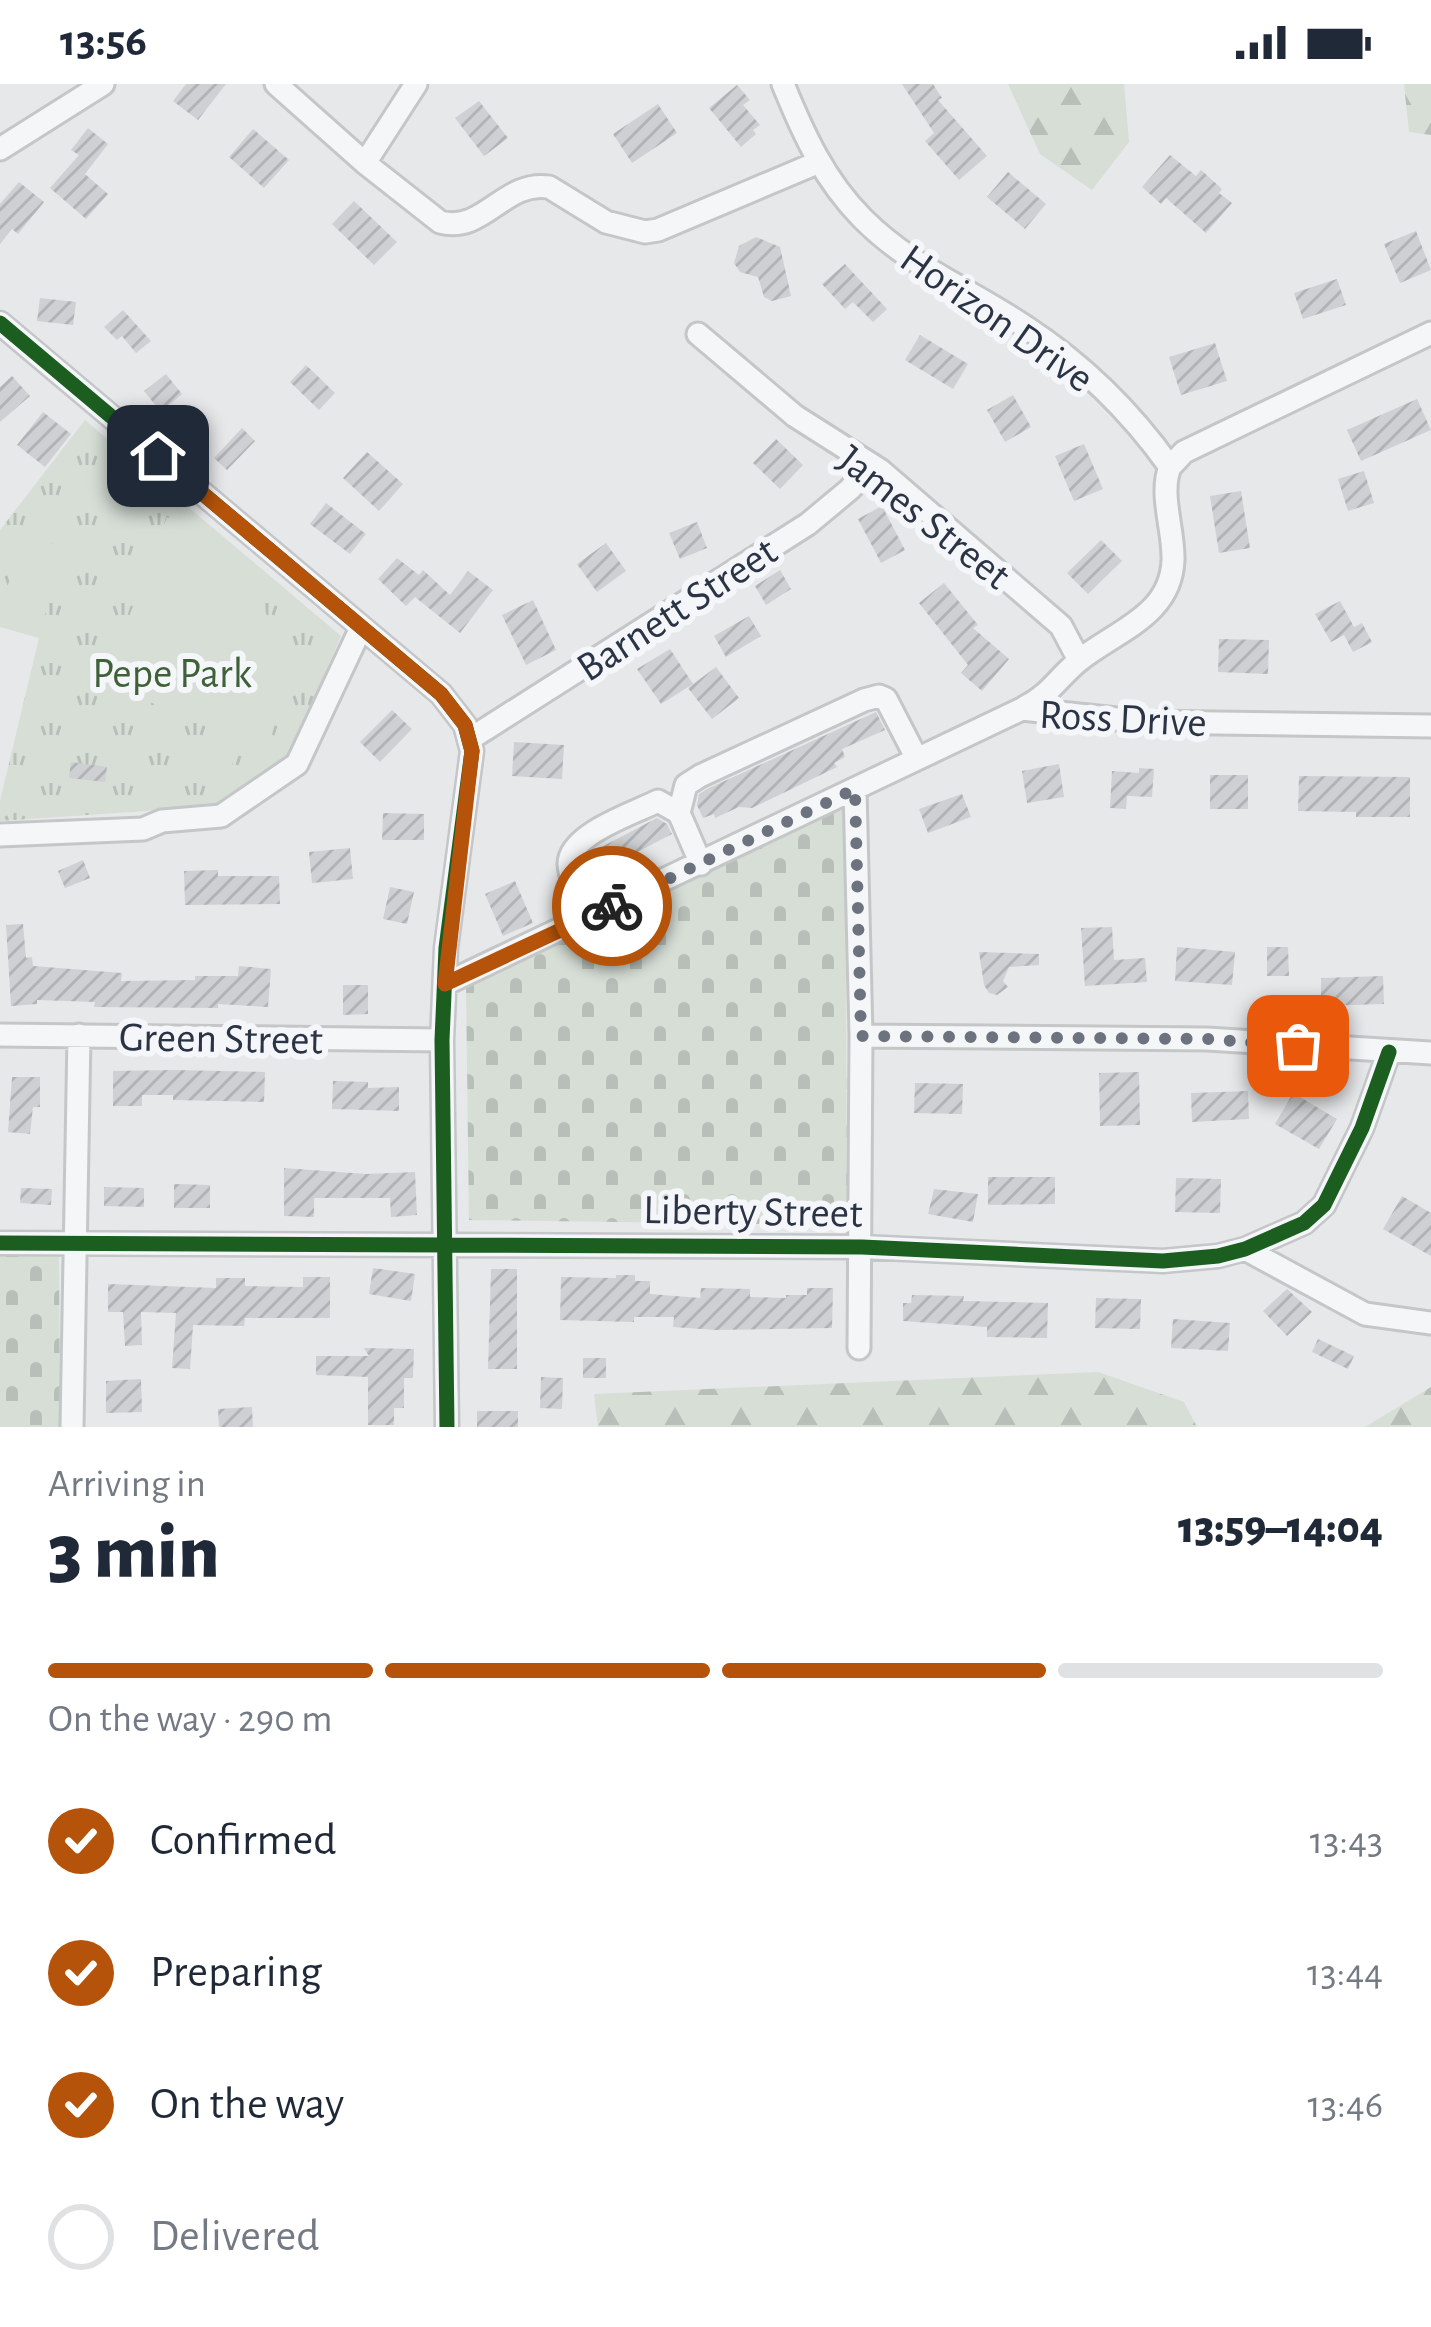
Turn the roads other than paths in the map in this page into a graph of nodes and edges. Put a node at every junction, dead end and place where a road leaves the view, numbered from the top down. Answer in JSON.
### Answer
{"nodes":[{"id":1,"x":103,"y":84,"type":"edge"},
{"id":2,"x":276,"y":84,"type":"edge"},
{"id":3,"x":416,"y":84,"type":"edge"},
{"id":4,"x":783,"y":84,"type":"edge"},
{"id":5,"x":0,"y":149,"type":"edge"},
{"id":6,"x":818,"y":162,"type":"junction"},
{"id":7,"x":365,"y":163,"type":"junction"},
{"id":8,"x":0,"y":323,"type":"edge"},
{"id":9,"x":1431,"y":333,"type":"edge"},
{"id":10,"x":698,"y":334,"type":"dead end"},
{"id":11,"x":871,"y":465,"type":"junction"},
{"id":12,"x":1170,"y":467,"type":"junction"},
{"id":13,"x":361,"y":628,"type":"junction"},
{"id":14,"x":1079,"y":660,"type":"junction"},
{"id":15,"x":1022,"y":709,"type":"junction"},
{"id":16,"x":1431,"y":726,"type":"edge"},
{"id":17,"x":470,"y":739,"type":"junction"},
{"id":18,"x":917,"y":759,"type":"junction"},
{"id":19,"x":855,"y":789,"type":"junction"},
{"id":20,"x":679,"y":813,"type":"junction"},
{"id":21,"x":0,"y":835,"type":"edge"},
{"id":22,"x":701,"y":863,"type":"junction"},
{"id":23,"x":589,"y":917,"type":"junction"},
{"id":24,"x":445,"y":984,"type":"junction"},
{"id":25,"x":0,"y":1035,"type":"edge"},
{"id":26,"x":80,"y":1035,"type":"junction"},
{"id":27,"x":861,"y":1036,"type":"junction"},
{"id":28,"x":442,"y":1040,"type":"junction"},
{"id":29,"x":1389,"y":1052,"type":"junction"},
{"id":30,"x":1431,"y":1053,"type":"edge"},
{"id":31,"x":0,"y":1243,"type":"edge"},
{"id":32,"x":446,"y":1244,"type":"junction"},
{"id":33,"x":74,"y":1245,"type":"junction"},
{"id":34,"x":862,"y":1247,"type":"junction"},
{"id":35,"x":1245,"y":1250,"type":"junction"},
{"id":36,"x":1431,"y":1323,"type":"edge"},
{"id":37,"x":859,"y":1348,"type":"dead end"},
{"id":38,"x":72,"y":1427,"type":"edge"},
{"id":39,"x":447,"y":1427,"type":"edge"}],
"edges":[{"from":1,"to":5,"type":"street"},
{"from":2,"to":7,"type":"street"},
{"from":3,"to":7,"type":"street"},
{"from":4,"to":6,"type":"street","name":"Horizon Drive"},
{"from":6,"to":7,"type":"street"},
{"from":6,"to":12,"type":"street","name":"Horizon Drive"},
{"from":8,"to":13,"type":"street"},
{"from":9,"to":12,"type":"street"},
{"from":10,"to":11,"type":"street","name":"James Street"},
{"from":11,"to":14,"type":"street","name":"James Street"},
{"from":11,"to":17,"type":"street","name":"Barnett Street"},
{"from":12,"to":14,"type":"street"},
{"from":13,"to":17,"type":"street"},
{"from":13,"to":21,"type":"street"},
{"from":14,"to":15,"type":"street"},
{"from":15,"to":16,"type":"street","name":"Ross Drive"},
{"from":15,"to":18,"type":"street","name":"Ross Drive"},
{"from":17,"to":24,"type":"street"},
{"from":18,"to":19,"type":"street","name":"Ross Drive"},
{"from":18,"to":20,"type":"street"},
{"from":19,"to":22,"type":"street","name":"Ross Drive"},
{"from":19,"to":27,"type":"street"},
{"from":20,"to":22,"type":"street"},
{"from":20,"to":23,"type":"street"},
{"from":22,"to":23,"type":"street","name":"Ross Drive"},
{"from":23,"to":24,"type":"street","name":"Ross Drive"},
{"from":24,"to":28,"type":"street"},
{"from":25,"to":26,"type":"street","name":"Green Street"},
{"from":26,"to":28,"type":"street","name":"Green Street"},
{"from":26,"to":33,"type":"street"},
{"from":27,"to":29,"type":"street"},
{"from":27,"to":34,"type":"street"},
{"from":28,"to":32,"type":"street"},
{"from":29,"to":30,"type":"street"},
{"from":29,"to":35,"type":"street","name":"Liberty Street"},
{"from":31,"to":33,"type":"street","name":"Liberty Street"},
{"from":32,"to":33,"type":"street","name":"Liberty Street"},
{"from":32,"to":34,"type":"street","name":"Liberty Street"},
{"from":32,"to":39,"type":"street"},
{"from":33,"to":38,"type":"street"},
{"from":34,"to":35,"type":"street","name":"Liberty Street"},
{"from":34,"to":37,"type":"street"},
{"from":35,"to":36,"type":"street"}]}
